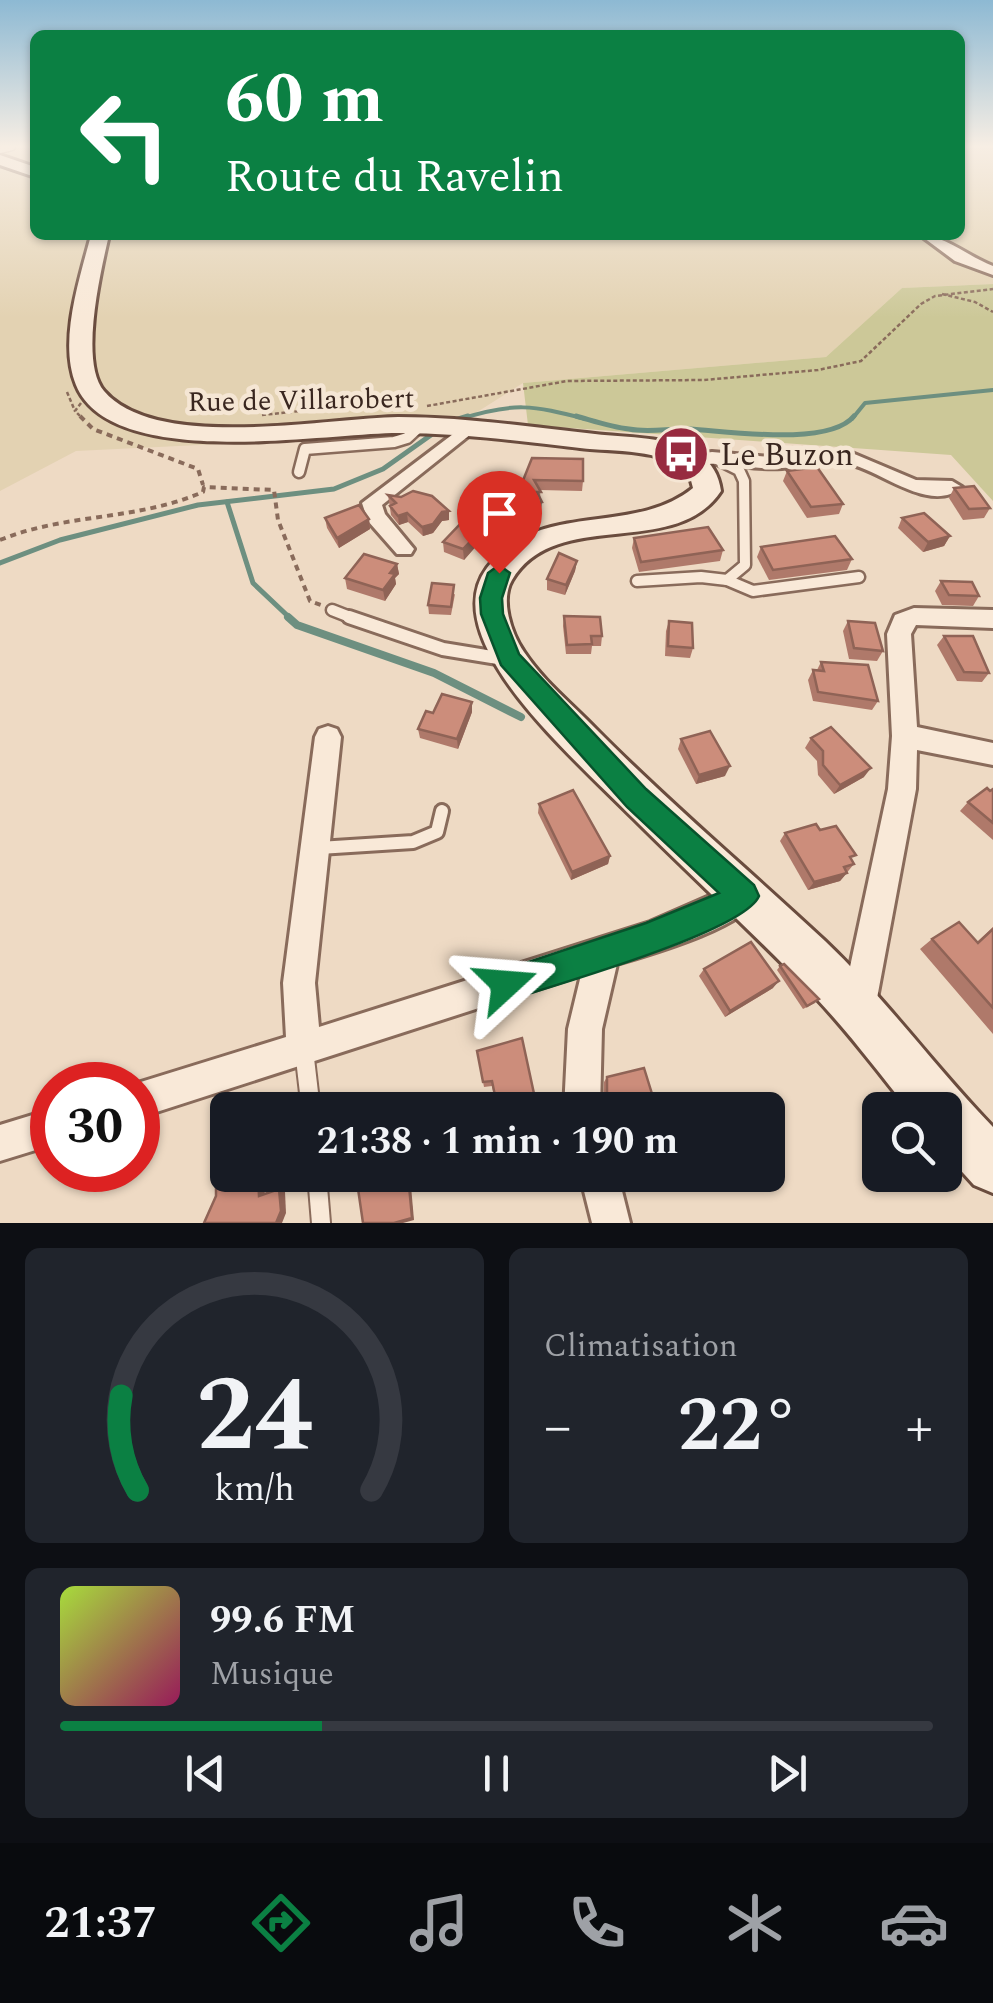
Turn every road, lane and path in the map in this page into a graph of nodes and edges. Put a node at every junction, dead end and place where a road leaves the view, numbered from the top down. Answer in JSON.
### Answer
{"nodes":[{"id":1,"x":99,"y":240,"type":"edge"},
{"id":2,"x":933,"y":240,"type":"edge"},
{"id":3,"x":993,"y":271,"type":"edge"},
{"id":4,"x":993,"y":289,"type":"edge"},
{"id":5,"x":940,"y":294,"type":"junction"},
{"id":6,"x":993,"y":312,"type":"edge"},
{"id":7,"x":252,"y":416,"type":"dead end"},
{"id":8,"x":444,"y":428,"type":"junction"},
{"id":9,"x":701,"y":458,"type":"junction"},
{"id":10,"x":299,"y":472,"type":"dead end"},
{"id":11,"x":952,"y":486,"type":"edge"},
{"id":12,"x":274,"y":490,"type":"joint"},
{"id":13,"x":276,"y":500,"type":"joint"},
{"id":14,"x":0,"y":540,"type":"edge"},
{"id":15,"x":404,"y":549,"type":"dead end"},
{"id":16,"x":859,"y":577,"type":"dead end"},
{"id":17,"x":727,"y":580,"type":"junction"},
{"id":18,"x":637,"y":582,"type":"dead end"},
{"id":19,"x":332,"y":610,"type":"joint"},
{"id":20,"x":993,"y":619,"type":"edge"},
{"id":21,"x":510,"y":659,"type":"junction"},
{"id":22,"x":906,"y":736,"type":"junction"},
{"id":23,"x":328,"y":737,"type":"dead end"},
{"id":24,"x":993,"y":754,"type":"edge"},
{"id":25,"x":442,"y":811,"type":"dead end"},
{"id":26,"x":314,"y":848,"type":"junction"},
{"id":27,"x":744,"y":896,"type":"junction"},
{"id":28,"x":607,"y":950,"type":"junction"},
{"id":29,"x":858,"y":1009,"type":"junction"},
{"id":30,"x":304,"y":1049,"type":"junction"},
{"id":31,"x":310,"y":1092,"type":"edge"},
{"id":32,"x":581,"y":1092,"type":"edge"},
{"id":33,"x":160,"y":1093,"type":"edge"},
{"id":34,"x":30,"y":1134,"type":"edge"},
{"id":35,"x":0,"y":1143,"type":"edge"},
{"id":36,"x":993,"y":1166,"type":"edge"},
{"id":37,"x":318,"y":1192,"type":"edge"},
{"id":38,"x":603,"y":1192,"type":"edge"},
{"id":39,"x":321,"y":1223,"type":"edge"},
{"id":40,"x":611,"y":1223,"type":"edge"}],
"edges":[{"from":1,"to":8,"type":"main road","name":"Rue de Villarobert"},
{"from":2,"to":3,"type":"street"},
{"from":4,"to":5,"type":"path"},
{"from":5,"to":6,"type":"path"},
{"from":5,"to":7,"type":"path"},
{"from":8,"to":9,"type":"main road","name":"Rue de Villarobert"},
{"from":8,"to":10,"type":"lane"},
{"from":8,"to":15,"type":"street"},
{"from":9,"to":11,"type":"street"},
{"from":9,"to":17,"type":"lane"},
{"from":9,"to":21,"type":"main road"},
{"from":12,"to":13,"type":"path"},
{"from":12,"to":14,"type":"path"},
{"from":13,"to":19,"type":"path"},
{"from":16,"to":17,"type":"lane"},
{"from":17,"to":18,"type":"lane"},
{"from":19,"to":21,"type":"lane"},
{"from":20,"to":22,"type":"street"},
{"from":21,"to":27,"type":"main road"},
{"from":22,"to":24,"type":"street"},
{"from":22,"to":29,"type":"street"},
{"from":23,"to":26,"type":"street"},
{"from":25,"to":26,"type":"lane"},
{"from":26,"to":30,"type":"street"},
{"from":27,"to":28,"type":"street"},
{"from":27,"to":29,"type":"main road"},
{"from":28,"to":30,"type":"street"},
{"from":28,"to":32,"type":"street"},
{"from":29,"to":36,"type":"main road"},
{"from":30,"to":31,"type":"lane"},
{"from":30,"to":33,"type":"street"},
{"from":34,"to":35,"type":"street"},
{"from":37,"to":39,"type":"lane"},
{"from":38,"to":40,"type":"street"}]}
